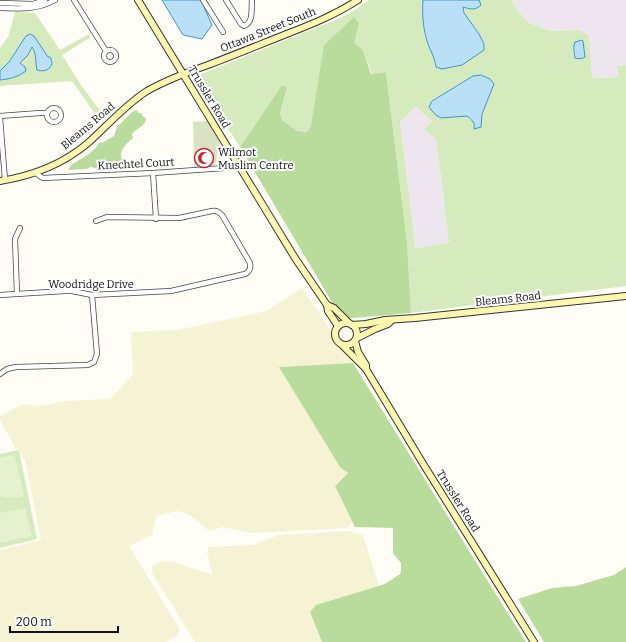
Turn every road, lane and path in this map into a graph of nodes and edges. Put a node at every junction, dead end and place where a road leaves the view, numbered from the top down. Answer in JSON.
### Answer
{"nodes":[{"id":1,"x":46,"y":0,"type":"edge"},
{"id":2,"x":55,"y":0,"type":"edge"},
{"id":3,"x":74,"y":0,"type":"edge"},
{"id":4,"x":138,"y":0,"type":"edge"},
{"id":5,"x":203,"y":0,"type":"edge"},
{"id":6,"x":226,"y":0,"type":"edge"},
{"id":7,"x":252,"y":0,"type":"edge"},
{"id":8,"x":358,"y":0,"type":"edge"},
{"id":9,"x":0,"y":3,"type":"edge"},
{"id":10,"x":0,"y":8,"type":"edge"},
{"id":11,"x":223,"y":32,"type":"dead end"},
{"id":12,"x":106,"y":51,"type":"dead end"},
{"id":13,"x":184,"y":74,"type":"junction"},
{"id":14,"x":47,"y":113,"type":"dead end"},
{"id":15,"x":0,"y":117,"type":"edge"},
{"id":16,"x":239,"y":167,"type":"junction"},
{"id":17,"x":36,"y":173,"type":"junction"},
{"id":18,"x":152,"y":173,"type":"junction"},
{"id":19,"x":2,"y":181,"type":"edge"},
{"id":20,"x":156,"y":219,"type":"junction"},
{"id":21,"x":96,"y":221,"type":"dead end"},
{"id":22,"x":20,"y":228,"type":"dead end"},
{"id":23,"x":17,"y":294,"type":"junction"},
{"id":24,"x":0,"y":295,"type":"edge"},
{"id":25,"x":92,"y":295,"type":"junction"},
{"id":26,"x":626,"y":296,"type":"edge"},
{"id":27,"x":326,"y":305,"type":"junction"},
{"id":28,"x":392,"y":320,"type":"junction"},
{"id":29,"x":350,"y":324,"type":"junction"},
{"id":30,"x":338,"y":326,"type":"junction"},
{"id":31,"x":356,"y":340,"type":"junction"},
{"id":32,"x":342,"y":345,"type":"junction"},
{"id":33,"x":366,"y":369,"type":"junction"},
{"id":34,"x":0,"y":374,"type":"edge"},
{"id":35,"x":534,"y":642,"type":"edge"}],
"edges":[{"from":1,"to":9,"type":"street"},
{"from":2,"to":10,"type":"street"},
{"from":3,"to":12,"type":"street"},
{"from":4,"to":13,"type":"main road","name":"Trussler Road"},
{"from":5,"to":11,"type":"street"},
{"from":6,"to":7,"type":"street"},
{"from":8,"to":13,"type":"main road","name":"Ottawa Street South"},
{"from":13,"to":16,"type":"main road","name":"Trussler Road"},
{"from":13,"to":17,"type":"main road","name":"Bleams Road"},
{"from":14,"to":15,"type":"street"},
{"from":15,"to":19,"type":"street"},
{"from":16,"to":18,"type":"street","name":"Knechtel Court"},
{"from":16,"to":27,"type":"main road","name":"Trussler Road"},
{"from":17,"to":18,"type":"street","name":"Knechtel Court"},
{"from":17,"to":19,"type":"main road","name":"Bleams Road"},
{"from":18,"to":20,"type":"street"},
{"from":20,"to":21,"type":"street","name":"Woodridge Drive"},
{"from":20,"to":25,"type":"street","name":"Woodridge Drive"},
{"from":22,"to":23,"type":"street"},
{"from":23,"to":24,"type":"street","name":"Woodridge Drive"},
{"from":23,"to":25,"type":"street","name":"Woodridge Drive"},
{"from":25,"to":34,"type":"street"},
{"from":26,"to":28,"type":"main road","name":"Bleams Road"},
{"from":27,"to":29,"type":"main road","name":"Trussler Road"},
{"from":27,"to":30,"type":"main road","name":"Trussler Road"},
{"from":28,"to":29,"type":"main road","name":"Bleams Road"},
{"from":28,"to":31,"type":"main road","name":"Bleams Road"},
{"from":29,"to":30,"type":"main road"},
{"from":29,"to":31,"type":"main road"},
{"from":30,"to":32,"type":"main road"},
{"from":31,"to":32,"type":"main road"},
{"from":31,"to":33,"type":"main road","name":"Trussler Road"},
{"from":32,"to":33,"type":"main road","name":"Trussler Road"},
{"from":33,"to":35,"type":"main road","name":"Trussler Road"}]}
